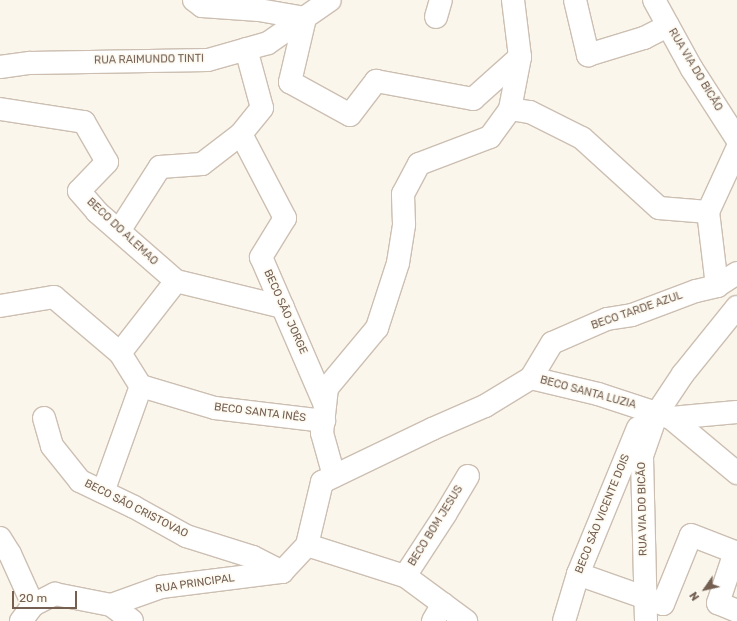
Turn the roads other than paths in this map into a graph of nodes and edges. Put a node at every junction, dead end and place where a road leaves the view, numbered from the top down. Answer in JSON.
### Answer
{"nodes":[{"id":1,"x":194,"y":0,"type":"edge"},
{"id":2,"x":330,"y":0,"type":"edge"},
{"id":3,"x":513,"y":0,"type":"edge"},
{"id":4,"x":575,"y":0,"type":"edge"},
{"id":5,"x":654,"y":0,"type":"edge"},
{"id":6,"x":305,"y":18,"type":"junction"},
{"id":7,"x":668,"y":26,"type":"junction"},
{"id":8,"x":246,"y":49,"type":"junction"},
{"id":9,"x":520,"y":57,"type":"junction"},
{"id":10,"x":0,"y":67,"type":"edge"},
{"id":11,"x":0,"y":109,"type":"edge"},
{"id":12,"x":510,"y":109,"type":"junction"},
{"id":13,"x":241,"y":134,"type":"junction"},
{"id":14,"x":737,"y":138,"type":"edge"},
{"id":15,"x":737,"y":149,"type":"edge"},
{"id":16,"x":708,"y":212,"type":"junction"},
{"id":17,"x":119,"y":231,"type":"junction"},
{"id":18,"x":737,"y":273,"type":"edge"},
{"id":19,"x":176,"y":282,"type":"junction"},
{"id":20,"x":717,"y":286,"type":"junction"},
{"id":21,"x":0,"y":306,"type":"edge"},
{"id":22,"x":283,"y":307,"type":"junction"},
{"id":23,"x":737,"y":307,"type":"edge"},
{"id":24,"x":120,"y":353,"type":"junction"},
{"id":25,"x":531,"y":378,"type":"junction"},
{"id":26,"x":141,"y":386,"type":"junction"},
{"id":27,"x":737,"y":412,"type":"edge"},
{"id":28,"x":324,"y":413,"type":"junction"},
{"id":29,"x":658,"y":413,"type":"junction"},
{"id":30,"x":44,"y":418,"type":"dead end"},
{"id":31,"x":737,"y":473,"type":"edge"},
{"id":32,"x":468,"y":476,"type":"dead end"},
{"id":33,"x":328,"y":479,"type":"junction"},
{"id":34,"x":103,"y":492,"type":"junction"},
{"id":35,"x":0,"y":538,"type":"edge"},
{"id":36,"x":307,"y":545,"type":"junction"},
{"id":37,"x":282,"y":572,"type":"junction"},
{"id":38,"x":578,"y":574,"type":"junction"},
{"id":39,"x":405,"y":576,"type":"junction"},
{"id":40,"x":644,"y":598,"type":"junction"},
{"id":41,"x":111,"y":605,"type":"junction"},
{"id":42,"x":737,"y":611,"type":"edge"},
{"id":43,"x":438,"y":612,"type":"edge"},
{"id":44,"x":27,"y":613,"type":"edge"},
{"id":45,"x":132,"y":621,"type":"edge"},
{"id":46,"x":466,"y":621,"type":"edge"},
{"id":47,"x":564,"y":621,"type":"edge"},
{"id":48,"x":646,"y":621,"type":"edge"}],
"edges":[{"from":1,"to":6,"type":"street"},
{"from":2,"to":6,"type":"street","name":"RUA RAIMUNDO TINTI"},
{"from":3,"to":9,"type":"street"},
{"from":4,"to":7,"type":"street"},
{"from":5,"to":7,"type":"street","name":"RUA VIA DO BICÃO"},
{"from":6,"to":8,"type":"street","name":"RUA RAIMUNDO TINTI"},
{"from":6,"to":9,"type":"street"},
{"from":7,"to":14,"type":"street","name":"RUA VIA DO BICÃO"},
{"from":8,"to":10,"type":"street","name":"RUA RAIMUNDO TINTI"},
{"from":8,"to":13,"type":"street"},
{"from":9,"to":12,"type":"street"},
{"from":11,"to":17,"type":"street","name":"BECO DO ALEMAO"},
{"from":12,"to":16,"type":"street"},
{"from":12,"to":28,"type":"street"},
{"from":13,"to":17,"type":"street"},
{"from":13,"to":22,"type":"street","name":"BECO SÃO JORGE"},
{"from":15,"to":16,"type":"street"},
{"from":16,"to":20,"type":"street"},
{"from":17,"to":19,"type":"street","name":"BECO DO ALEMAO"},
{"from":18,"to":20,"type":"street","name":"BECO TARDE AZUL"},
{"from":19,"to":22,"type":"street","name":"BECO DO ALEMAO"},
{"from":19,"to":24,"type":"street"},
{"from":20,"to":25,"type":"street","name":"BECO TARDE AZUL"},
{"from":21,"to":24,"type":"street"},
{"from":22,"to":28,"type":"street","name":"BECO SÃO JORGE"},
{"from":23,"to":29,"type":"street","name":"RUA VIA DO BICÃO"},
{"from":24,"to":26,"type":"street"},
{"from":25,"to":29,"type":"street","name":"BECO SANTA LUZIA"},
{"from":25,"to":33,"type":"street","name":"BECO SANTA LUZIA"},
{"from":26,"to":28,"type":"street","name":"BECO SANTA INÊS"},
{"from":26,"to":34,"type":"street"},
{"from":27,"to":29,"type":"street"},
{"from":28,"to":33,"type":"street"},
{"from":29,"to":31,"type":"street","name":"BECO SANTA LUZIA"},
{"from":29,"to":38,"type":"street","name":"BECO SÃO VICENTE DOIS"},
{"from":29,"to":40,"type":"street","name":"RUA VIA DO BICÃO"},
{"from":30,"to":34,"type":"street","name":"BECO SÃO CRISTOVAO"},
{"from":32,"to":39,"type":"street","name":"BECO BOM JESUS"},
{"from":33,"to":36,"type":"street"},
{"from":34,"to":37,"type":"street","name":"BECO SÃO CRISTOVAO"},
{"from":35,"to":44,"type":"street"},
{"from":36,"to":37,"type":"street"},
{"from":36,"to":39,"type":"street"},
{"from":37,"to":41,"type":"street","name":"RUA PRINCIPAL"},
{"from":38,"to":40,"type":"street"},
{"from":38,"to":47,"type":"street","name":"BECO SÃO VICENTE DOIS"},
{"from":39,"to":43,"type":"street"},
{"from":40,"to":42,"type":"street"},
{"from":40,"to":48,"type":"street","name":"RUA VIA DO BICÃO"},
{"from":41,"to":44,"type":"street"},
{"from":41,"to":45,"type":"street"},
{"from":43,"to":46,"type":"street"}]}
